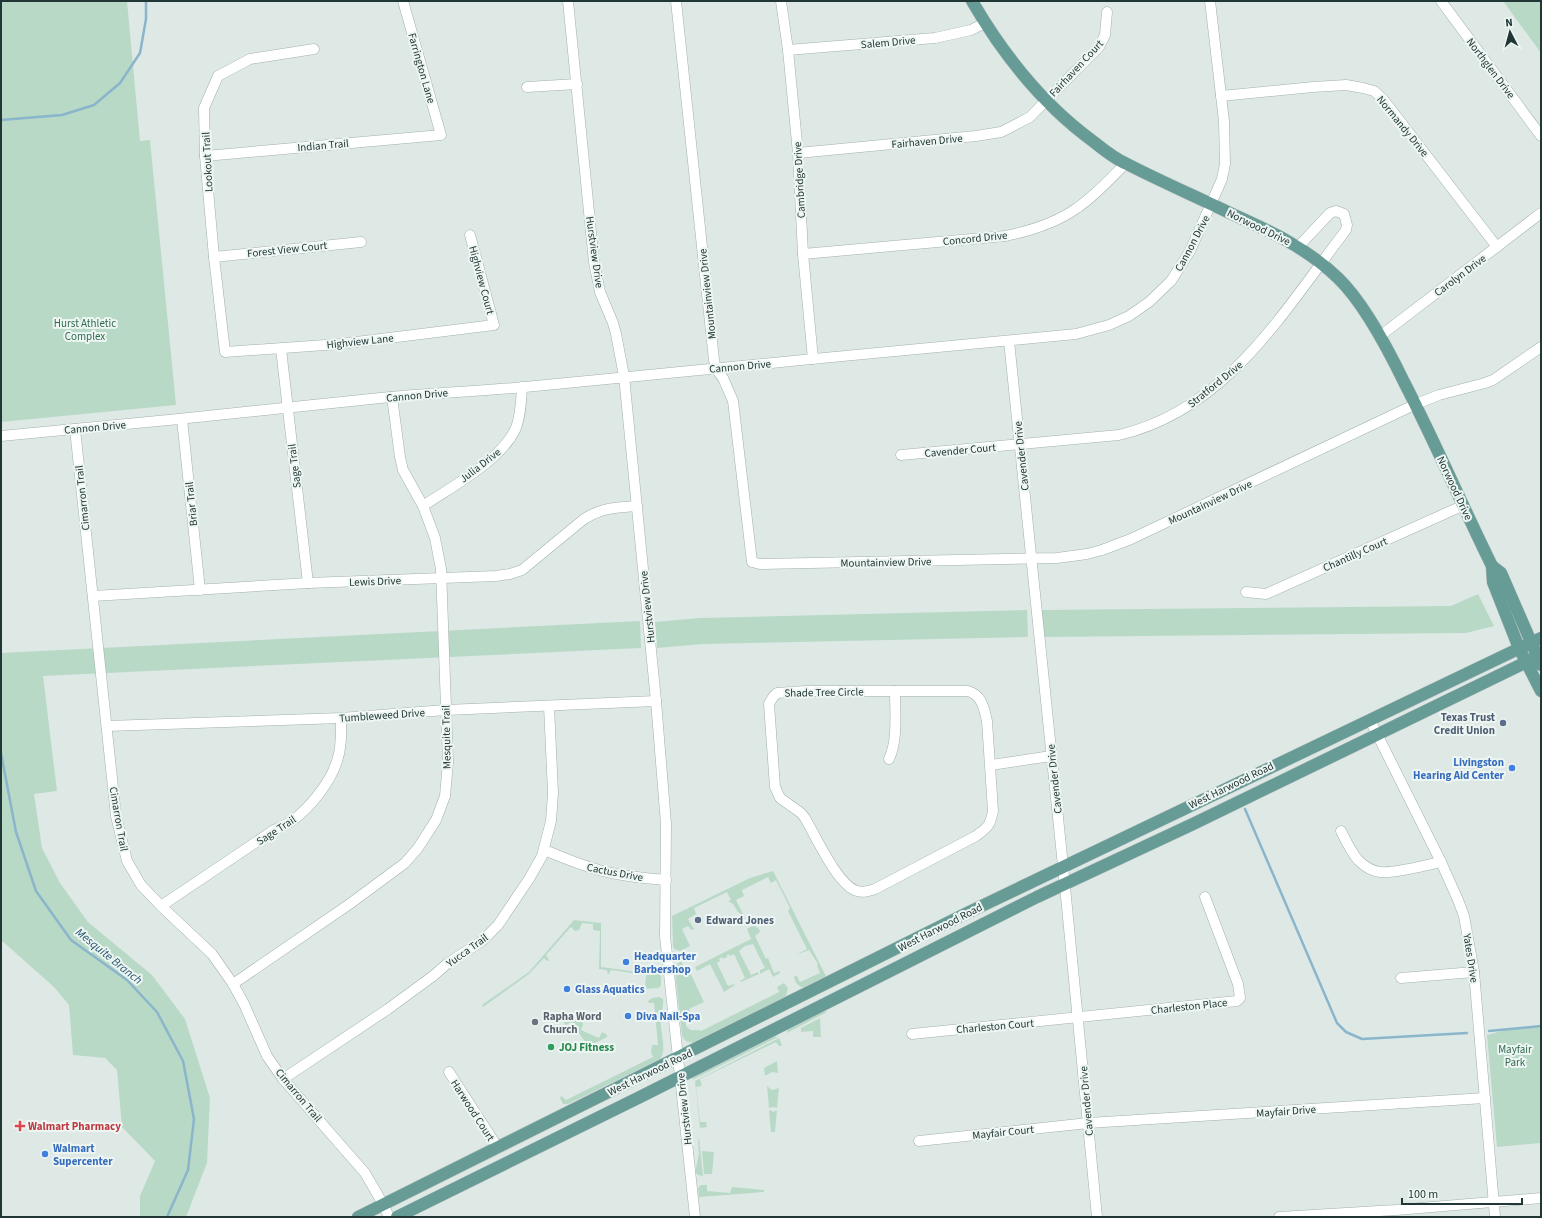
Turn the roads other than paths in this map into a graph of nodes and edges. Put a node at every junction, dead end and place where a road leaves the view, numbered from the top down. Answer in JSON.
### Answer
{"nodes":[{"id":1,"x":402,"y":1,"type":"edge"},
{"id":2,"x":568,"y":1,"type":"edge"},
{"id":3,"x":676,"y":1,"type":"edge"},
{"id":4,"x":781,"y":1,"type":"edge"},
{"id":5,"x":972,"y":1,"type":"edge"},
{"id":6,"x":1210,"y":1,"type":"edge"},
{"id":7,"x":1441,"y":1,"type":"edge"},
{"id":8,"x":1107,"y":12,"type":"dead end"},
{"id":9,"x":985,"y":23,"type":"junction"},
{"id":10,"x":314,"y":49,"type":"dead end"},
{"id":11,"x":788,"y":50,"type":"junction"},
{"id":12,"x":577,"y":84,"type":"junction"},
{"id":13,"x":527,"y":87,"type":"dead end"},
{"id":14,"x":1221,"y":96,"type":"junction"},
{"id":15,"x":1046,"y":100,"type":"junction"},
{"id":16,"x":440,"y":134,"type":"joint"},
{"id":17,"x":1541,"y":136,"type":"edge"},
{"id":18,"x":798,"y":153,"type":"junction"},
{"id":19,"x":206,"y":156,"type":"junction"},
{"id":20,"x":1125,"y":164,"type":"junction"},
{"id":21,"x":1212,"y":204,"type":"junction"},
{"id":22,"x":1541,"y":213,"type":"edge"},
{"id":23,"x":470,"y":235,"type":"dead end"},
{"id":24,"x":361,"y":242,"type":"dead end"},
{"id":25,"x":1298,"y":247,"type":"junction"},
{"id":26,"x":1496,"y":247,"type":"junction"},
{"id":27,"x":803,"y":254,"type":"junction"},
{"id":28,"x":214,"y":257,"type":"junction"},
{"id":29,"x":1320,"y":263,"type":"junction"},
{"id":30,"x":494,"y":325,"type":"joint"},
{"id":31,"x":1380,"y":336,"type":"junction"},
{"id":32,"x":1009,"y":340,"type":"junction"},
{"id":33,"x":1541,"y":347,"type":"edge"},
{"id":34,"x":281,"y":348,"type":"junction"},
{"id":35,"x":225,"y":352,"type":"joint"},
{"id":36,"x":813,"y":359,"type":"junction"},
{"id":37,"x":716,"y":369,"type":"junction"},
{"id":38,"x":624,"y":376,"type":"junction"},
{"id":39,"x":522,"y":387,"type":"junction"},
{"id":40,"x":392,"y":397,"type":"junction"},
{"id":41,"x":1416,"y":404,"type":"junction"},
{"id":42,"x":288,"y":409,"type":"junction"},
{"id":43,"x":182,"y":419,"type":"junction"},
{"id":44,"x":75,"y":429,"type":"junction"},
{"id":45,"x":1,"y":436,"type":"edge"},
{"id":46,"x":1019,"y":445,"type":"junction"},
{"id":47,"x":901,"y":455,"type":"dead end"},
{"id":48,"x":423,"y":506,"type":"junction"},
{"id":49,"x":637,"y":506,"type":"junction"},
{"id":50,"x":1462,"y":506,"type":"junction"},
{"id":51,"x":1031,"y":558,"type":"junction"},
{"id":52,"x":441,"y":579,"type":"junction"},
{"id":53,"x":308,"y":583,"type":"junction"},
{"id":54,"x":200,"y":590,"type":"junction"},
{"id":55,"x":1246,"y":592,"type":"dead end"},
{"id":56,"x":93,"y":596,"type":"junction"},
{"id":57,"x":1529,"y":643,"type":"edge"},
{"id":58,"x":1536,"y":659,"type":"edge"},
{"id":59,"x":895,"y":691,"type":"junction"},
{"id":60,"x":1541,"y":691,"type":"edge"},
{"id":61,"x":656,"y":701,"type":"junction"},
{"id":62,"x":549,"y":706,"type":"junction"},
{"id":63,"x":446,"y":710,"type":"junction"},
{"id":64,"x":341,"y":718,"type":"junction"},
{"id":65,"x":1370,"y":720,"type":"junction"},
{"id":66,"x":107,"y":726,"type":"junction"},
{"id":67,"x":1377,"y":735,"type":"junction"},
{"id":68,"x":1051,"y":756,"type":"junction"},
{"id":69,"x":888,"y":759,"type":"dead end"},
{"id":70,"x":991,"y":765,"type":"junction"},
{"id":71,"x":1341,"y":831,"type":"dead end"},
{"id":72,"x":544,"y":850,"type":"junction"},
{"id":73,"x":1441,"y":862,"type":"junction"},
{"id":74,"x":1063,"y":866,"type":"junction"},
{"id":75,"x":666,"y":880,"type":"junction"},
{"id":76,"x":1065,"y":884,"type":"junction"},
{"id":77,"x":1205,"y":897,"type":"dead end"},
{"id":78,"x":161,"y":906,"type":"junction"},
{"id":79,"x":1474,"y":972,"type":"junction"},
{"id":80,"x":1401,"y":978,"type":"dead end"},
{"id":81,"x":233,"y":984,"type":"junction"},
{"id":82,"x":1078,"y":1018,"type":"junction"},
{"id":83,"x":912,"y":1034,"type":"dead end"},
{"id":84,"x":678,"y":1057,"type":"junction"},
{"id":85,"x":448,"y":1072,"type":"dead end"},
{"id":86,"x":680,"y":1076,"type":"junction"},
{"id":87,"x":283,"y":1078,"type":"junction"},
{"id":88,"x":1485,"y":1098,"type":"junction"},
{"id":89,"x":1088,"y":1123,"type":"junction"},
{"id":90,"x":919,"y":1141,"type":"dead end"},
{"id":91,"x":498,"y":1148,"type":"junction"},
{"id":92,"x":1541,"y":1198,"type":"edge"},
{"id":93,"x":1494,"y":1202,"type":"junction"},
{"id":94,"x":383,"y":1204,"type":"junction"},
{"id":95,"x":358,"y":1217,"type":"edge"},
{"id":96,"x":389,"y":1217,"type":"edge"},
{"id":97,"x":397,"y":1217,"type":"edge"},
{"id":98,"x":695,"y":1217,"type":"edge"},
{"id":99,"x":1097,"y":1217,"type":"edge"},
{"id":100,"x":1279,"y":1217,"type":"edge"},
{"id":101,"x":1495,"y":1217,"type":"edge"}],
"edges":[{"from":1,"to":16,"type":"street","name":"Farrington Lane"},
{"from":2,"to":12,"type":"street","name":"Hurstview Drive"},
{"from":3,"to":37,"type":"street","name":"Mountainview Drive"},
{"from":4,"to":11,"type":"street","name":"Cambridge Drive"},
{"from":5,"to":9,"type":"main road","name":"Norwood Drive"},
{"from":6,"to":14,"type":"street","name":"Cannon Drive"},
{"from":7,"to":17,"type":"street","name":"Northglen Drive"},
{"from":8,"to":15,"type":"street","name":"Fairhaven Court"},
{"from":9,"to":11,"type":"street","name":"Salem Drive"},
{"from":9,"to":15,"type":"main road","name":"Norwood Drive"},
{"from":10,"to":19,"type":"street","name":"Lookout Trail"},
{"from":11,"to":18,"type":"street","name":"Cambridge Drive"},
{"from":12,"to":13,"type":"street"},
{"from":12,"to":38,"type":"street","name":"Hurstview Drive"},
{"from":14,"to":21,"type":"street","name":"Cannon Drive"},
{"from":14,"to":26,"type":"street","name":"Normandy Drive"},
{"from":15,"to":18,"type":"street","name":"Fairhaven Drive"},
{"from":15,"to":20,"type":"main road","name":"Norwood Drive"},
{"from":16,"to":19,"type":"street","name":"Indian Trail"},
{"from":18,"to":27,"type":"street","name":"Cambridge Drive"},
{"from":19,"to":28,"type":"street","name":"Lookout Trail"},
{"from":20,"to":21,"type":"main road","name":"Norwood Drive"},
{"from":20,"to":27,"type":"street","name":"Concord Drive"},
{"from":21,"to":25,"type":"main road","name":"Norwood Drive"},
{"from":21,"to":32,"type":"street","name":"Cannon Drive"},
{"from":22,"to":26,"type":"street","name":"Carolyn Drive"},
{"from":23,"to":30,"type":"street","name":"Highview Court"},
{"from":24,"to":28,"type":"street","name":"Forest View Court"},
{"from":25,"to":29,"type":"main road","name":"Norwood Drive"},
{"from":25,"to":29,"type":"street","name":"Stratford Drive"},
{"from":26,"to":31,"type":"street","name":"Carolyn Drive"},
{"from":27,"to":36,"type":"street","name":"Cambridge Drive"},
{"from":28,"to":35,"type":"street","name":"Lookout Trail"},
{"from":29,"to":31,"type":"main road","name":"Norwood Drive"},
{"from":29,"to":46,"type":"street","name":"Stratford Drive"},
{"from":30,"to":34,"type":"street","name":"Highview Lane"},
{"from":31,"to":41,"type":"main road","name":"Norwood Drive"},
{"from":32,"to":36,"type":"street","name":"Cannon Drive"},
{"from":32,"to":46,"type":"street","name":"Cavender Drive"},
{"from":33,"to":41,"type":"street","name":"Mountainview Drive"},
{"from":34,"to":35,"type":"street","name":"Highview Lane"},
{"from":34,"to":42,"type":"street","name":"Sage Trail"},
{"from":36,"to":37,"type":"street","name":"Cannon Drive"},
{"from":37,"to":38,"type":"street","name":"Cannon Drive"},
{"from":37,"to":51,"type":"street","name":"Mountainview Drive"},
{"from":38,"to":39,"type":"street","name":"Cannon Drive"},
{"from":38,"to":49,"type":"street","name":"Hurstview Drive"},
{"from":39,"to":40,"type":"street","name":"Cannon Drive"},
{"from":39,"to":48,"type":"street","name":"Julia Drive"},
{"from":40,"to":42,"type":"street","name":"Cannon Drive"},
{"from":40,"to":48,"type":"street","name":"Mesquite Trail"},
{"from":41,"to":50,"type":"main road","name":"Norwood Drive"},
{"from":41,"to":51,"type":"street","name":"Mountainview Drive"},
{"from":42,"to":43,"type":"street","name":"Cannon Drive"},
{"from":42,"to":53,"type":"street","name":"Sage Trail"},
{"from":43,"to":44,"type":"street","name":"Cannon Drive"},
{"from":43,"to":54,"type":"street","name":"Briar Trail"},
{"from":44,"to":45,"type":"street","name":"Cannon Drive"},
{"from":44,"to":56,"type":"street","name":"Cimarron Trail"},
{"from":46,"to":47,"type":"street","name":"Cavender Court"},
{"from":46,"to":51,"type":"street","name":"Cavender Drive"},
{"from":48,"to":52,"type":"street","name":"Mesquite Trail"},
{"from":49,"to":52,"type":"street","name":"Lewis Drive"},
{"from":49,"to":61,"type":"street","name":"Hurstview Drive"},
{"from":50,"to":55,"type":"street","name":"Chantilly Court"},
{"from":50,"to":57,"type":"main road","name":"Norwood Drive"},
{"from":51,"to":68,"type":"street","name":"Cavender Drive"},
{"from":52,"to":53,"type":"street","name":"Lewis Drive"},
{"from":52,"to":63,"type":"street","name":"Mesquite Trail"},
{"from":53,"to":54,"type":"street","name":"Lewis Drive"},
{"from":54,"to":56,"type":"street","name":"Lewis Drive"},
{"from":56,"to":66,"type":"street","name":"Cimarron Trail"},
{"from":57,"to":58,"type":"main road","name":"Norwood Drive"},
{"from":57,"to":65,"type":"main road","name":"West Harwood Road"},
{"from":58,"to":60,"type":"main road","name":"Norwood Drive"},
{"from":58,"to":67,"type":"main road","name":"West Harwood Road"},
{"from":59,"to":69,"type":"street"},
{"from":59,"to":70,"type":"street","name":"Shade Tree Circle"},
{"from":59,"to":70,"type":"street","name":"Shade Tree Circle"},
{"from":61,"to":62,"type":"street","name":"Tumbleweed Drive"},
{"from":61,"to":75,"type":"street","name":"Hurstview Drive"},
{"from":62,"to":63,"type":"street","name":"Tumbleweed Drive"},
{"from":62,"to":72,"type":"street","name":"Yucca Trail"},
{"from":63,"to":64,"type":"street","name":"Tumbleweed Drive"},
{"from":63,"to":81,"type":"street","name":"Mesquite Trail"},
{"from":64,"to":66,"type":"street","name":"Tumbleweed Drive"},
{"from":64,"to":78,"type":"street","name":"Sage Trail"},
{"from":65,"to":67,"type":"street","name":"Yates Drive"},
{"from":65,"to":74,"type":"main road","name":"West Harwood Road"},
{"from":66,"to":78,"type":"street","name":"Cimarron Trail"},
{"from":67,"to":73,"type":"street","name":"Yates Drive"},
{"from":67,"to":76,"type":"main road","name":"West Harwood Road"},
{"from":68,"to":70,"type":"street"},
{"from":68,"to":74,"type":"street","name":"Cavender Drive"},
{"from":71,"to":73,"type":"street"},
{"from":72,"to":75,"type":"street","name":"Cactus Drive"},
{"from":72,"to":87,"type":"street","name":"Yucca Trail"},
{"from":73,"to":79,"type":"street","name":"Yates Drive"},
{"from":74,"to":76,"type":"street","name":"Cavender Drive"},
{"from":74,"to":84,"type":"main road","name":"West Harwood Road"},
{"from":75,"to":84,"type":"street","name":"Hurstview Drive"},
{"from":76,"to":82,"type":"street","name":"Cavender Drive"},
{"from":76,"to":86,"type":"main road","name":"West Harwood Road"},
{"from":77,"to":82,"type":"street","name":"Charleston Place"},
{"from":78,"to":81,"type":"street","name":"Cimarron Trail"},
{"from":79,"to":80,"type":"street"},
{"from":79,"to":88,"type":"street","name":"Yates Drive"},
{"from":81,"to":87,"type":"street","name":"Cimarron Trail"},
{"from":82,"to":83,"type":"street","name":"Charleston Court"},
{"from":82,"to":89,"type":"street","name":"Cavender Drive"},
{"from":84,"to":86,"type":"street","name":"Hurstview Drive"},
{"from":84,"to":91,"type":"main road","name":"West Harwood Road"},
{"from":85,"to":91,"type":"street","name":"Harwood Court"},
{"from":86,"to":97,"type":"main road","name":"West Harwood Road"},
{"from":86,"to":98,"type":"street","name":"Hurstview Drive"},
{"from":87,"to":94,"type":"street","name":"Cimarron Trail"},
{"from":88,"to":89,"type":"street","name":"Mayfair Drive"},
{"from":88,"to":93,"type":"street","name":"Yates Drive"},
{"from":89,"to":90,"type":"street","name":"Mayfair Court"},
{"from":89,"to":99,"type":"street","name":"Cavender Drive"},
{"from":91,"to":94,"type":"main road","name":"West Harwood Road"},
{"from":92,"to":93,"type":"street"},
{"from":93,"to":100,"type":"street"},
{"from":93,"to":101,"type":"street","name":"Yates Drive"},
{"from":94,"to":95,"type":"main road","name":"West Harwood Road"},
{"from":94,"to":96,"type":"street","name":"Cimarron Trail"}]}
